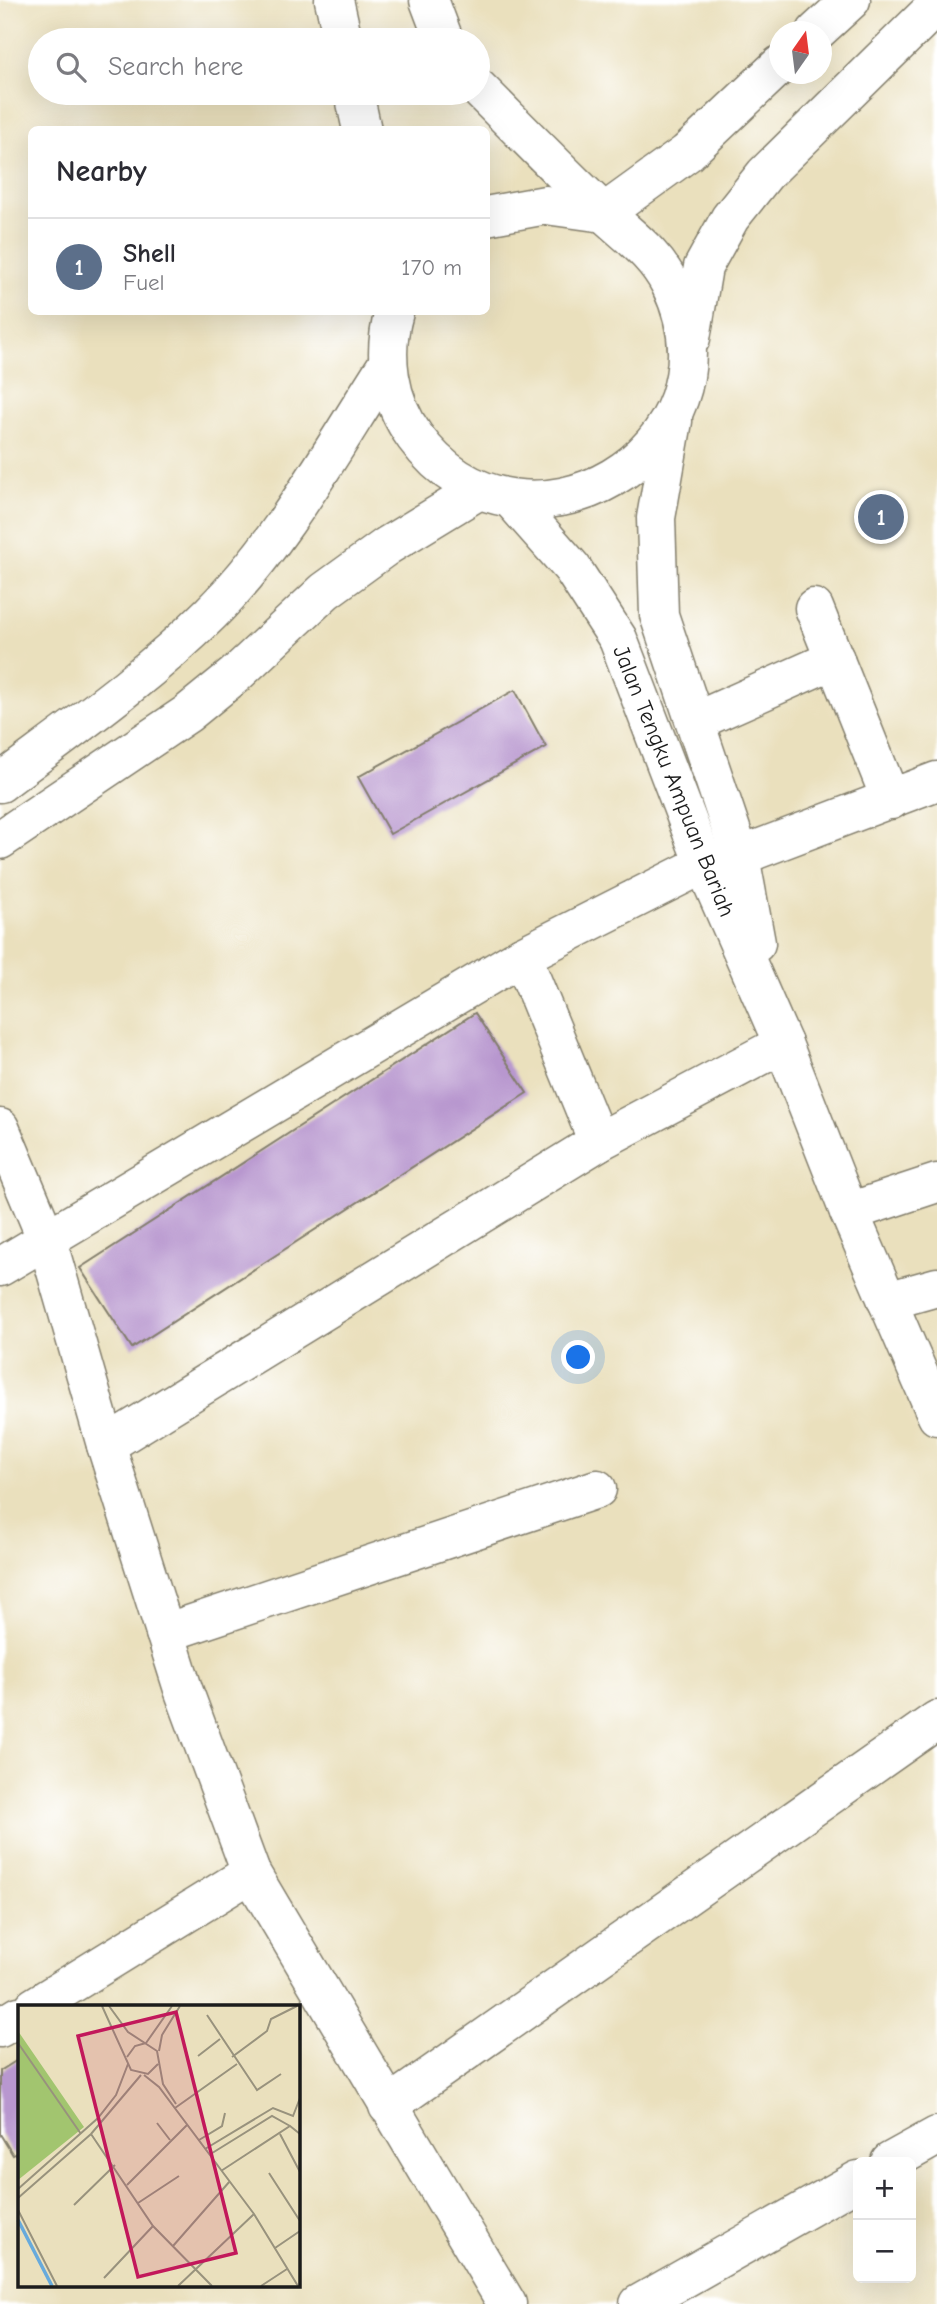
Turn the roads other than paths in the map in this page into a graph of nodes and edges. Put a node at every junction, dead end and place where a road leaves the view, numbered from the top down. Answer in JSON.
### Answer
{"nodes":[{"id":1,"x":334,"y":0,"type":"edge"},
{"id":2,"x":429,"y":0,"type":"edge"},
{"id":3,"x":851,"y":0,"type":"edge"},
{"id":4,"x":937,"y":5,"type":"edge"},
{"id":5,"x":828,"y":21,"type":"edge"},
{"id":6,"x":340,"y":28,"type":"edge"},
{"id":7,"x":440,"y":28,"type":"edge"},
{"id":8,"x":769,"y":75,"type":"edge"},
{"id":9,"x":490,"y":100,"type":"edge"},
{"id":10,"x":357,"y":105,"type":"edge"},
{"id":11,"x":361,"y":126,"type":"edge"},
{"id":12,"x":604,"y":213,"type":"junction"},
{"id":13,"x":490,"y":215,"type":"edge"},
{"id":14,"x":393,"y":315,"type":"edge"},
{"id":15,"x":688,"y":354,"type":"junction"},
{"id":16,"x":387,"y":363,"type":"junction"},
{"id":17,"x":675,"y":413,"type":"junction"},
{"id":18,"x":495,"y":494,"type":"junction"},
{"id":19,"x":814,"y":608,"type":"dead end"},
{"id":20,"x":835,"y":659,"type":"junction"},
{"id":21,"x":696,"y":721,"type":"junction"},
{"id":22,"x":937,"y":781,"type":"edge"},
{"id":23,"x":0,"y":783,"type":"edge"},
{"id":24,"x":891,"y":800,"type":"junction"},
{"id":25,"x":0,"y":840,"type":"edge"},
{"id":26,"x":722,"y":860,"type":"junction"},
{"id":27,"x":522,"y":956,"type":"junction"},
{"id":28,"x":783,"y":1044,"type":"junction"},
{"id":29,"x":0,"y":1128,"type":"edge"},
{"id":30,"x":598,"y":1142,"type":"junction"},
{"id":31,"x":937,"y":1183,"type":"edge"},
{"id":32,"x":849,"y":1212,"type":"junction"},
{"id":33,"x":47,"y":1240,"type":"junction"},
{"id":34,"x":0,"y":1267,"type":"edge"},
{"id":35,"x":937,"y":1287,"type":"edge"},
{"id":36,"x":887,"y":1301,"type":"junction"},
{"id":37,"x":925,"y":1357,"type":"edge"},
{"id":38,"x":937,"y":1416,"type":"edge"},
{"id":39,"x":106,"y":1445,"type":"junction"},
{"id":40,"x":597,"y":1489,"type":"dead end"},
{"id":41,"x":165,"y":1633,"type":"junction"},
{"id":42,"x":937,"y":1720,"type":"edge"},
{"id":43,"x":251,"y":1873,"type":"junction"},
{"id":44,"x":37,"y":2005,"type":"edge"},
{"id":45,"x":18,"y":2017,"type":"edge"},
{"id":46,"x":0,"y":2028,"type":"edge"},
{"id":47,"x":388,"y":2106,"type":"junction"},
{"id":48,"x":937,"y":2136,"type":"edge"},
{"id":49,"x":899,"y":2157,"type":"edge"},
{"id":50,"x":853,"y":2183,"type":"edge"},
{"id":51,"x":507,"y":2304,"type":"edge"},
{"id":52,"x":639,"y":2304,"type":"edge"}],
"edges":[{"from":1,"to":6,"type":"main road"},
{"from":2,"to":7,"type":"main road"},
{"from":3,"to":5,"type":"main road"},
{"from":4,"to":15,"type":"main road"},
{"from":8,"to":12,"type":"main road"},
{"from":9,"to":12,"type":"main road"},
{"from":10,"to":11,"type":"main road"},
{"from":12,"to":13,"type":"main road"},
{"from":12,"to":15,"type":"main road"},
{"from":14,"to":16,"type":"main road"},
{"from":15,"to":17,"type":"main road"},
{"from":16,"to":18,"type":"main road"},
{"from":16,"to":23,"type":"main road"},
{"from":17,"to":18,"type":"main road"},
{"from":17,"to":21,"type":"main road","name":"Jalan Tengku Ampuan Bariah"},
{"from":18,"to":25,"type":"main road"},
{"from":18,"to":26,"type":"main road","name":"Jalan Tengku Ampuan Bariah"},
{"from":19,"to":20,"type":"main road"},
{"from":20,"to":21,"type":"main road"},
{"from":20,"to":24,"type":"main road"},
{"from":21,"to":26,"type":"main road","name":"Jalan Tengku Ampuan Bariah"},
{"from":22,"to":24,"type":"main road"},
{"from":24,"to":26,"type":"main road"},
{"from":26,"to":27,"type":"main road"},
{"from":26,"to":28,"type":"main road","name":"Jalan Tengku Ampuan Bariah"},
{"from":27,"to":30,"type":"main road"},
{"from":27,"to":33,"type":"main road"},
{"from":28,"to":30,"type":"main road"},
{"from":28,"to":32,"type":"main road","name":"Jalan Tengku Ampuan Bariah"},
{"from":29,"to":33,"type":"main road"},
{"from":30,"to":39,"type":"main road"},
{"from":31,"to":32,"type":"main road"},
{"from":32,"to":36,"type":"main road","name":"Jalan Tengku Ampuan Bariah"},
{"from":33,"to":34,"type":"main road"},
{"from":33,"to":39,"type":"main road"},
{"from":35,"to":36,"type":"main road"},
{"from":36,"to":37,"type":"main road","name":"Jalan Tengku Ampuan Bariah"},
{"from":37,"to":38,"type":"main road","name":"Jalan Tengku Ampuan Bariah"},
{"from":39,"to":41,"type":"main road"},
{"from":40,"to":41,"type":"main road"},
{"from":41,"to":43,"type":"main road"},
{"from":42,"to":47,"type":"main road"},
{"from":43,"to":44,"type":"main road"},
{"from":43,"to":47,"type":"main road"},
{"from":45,"to":46,"type":"main road"},
{"from":47,"to":51,"type":"main road"},
{"from":48,"to":49,"type":"main road"},
{"from":50,"to":52,"type":"main road"}]}
